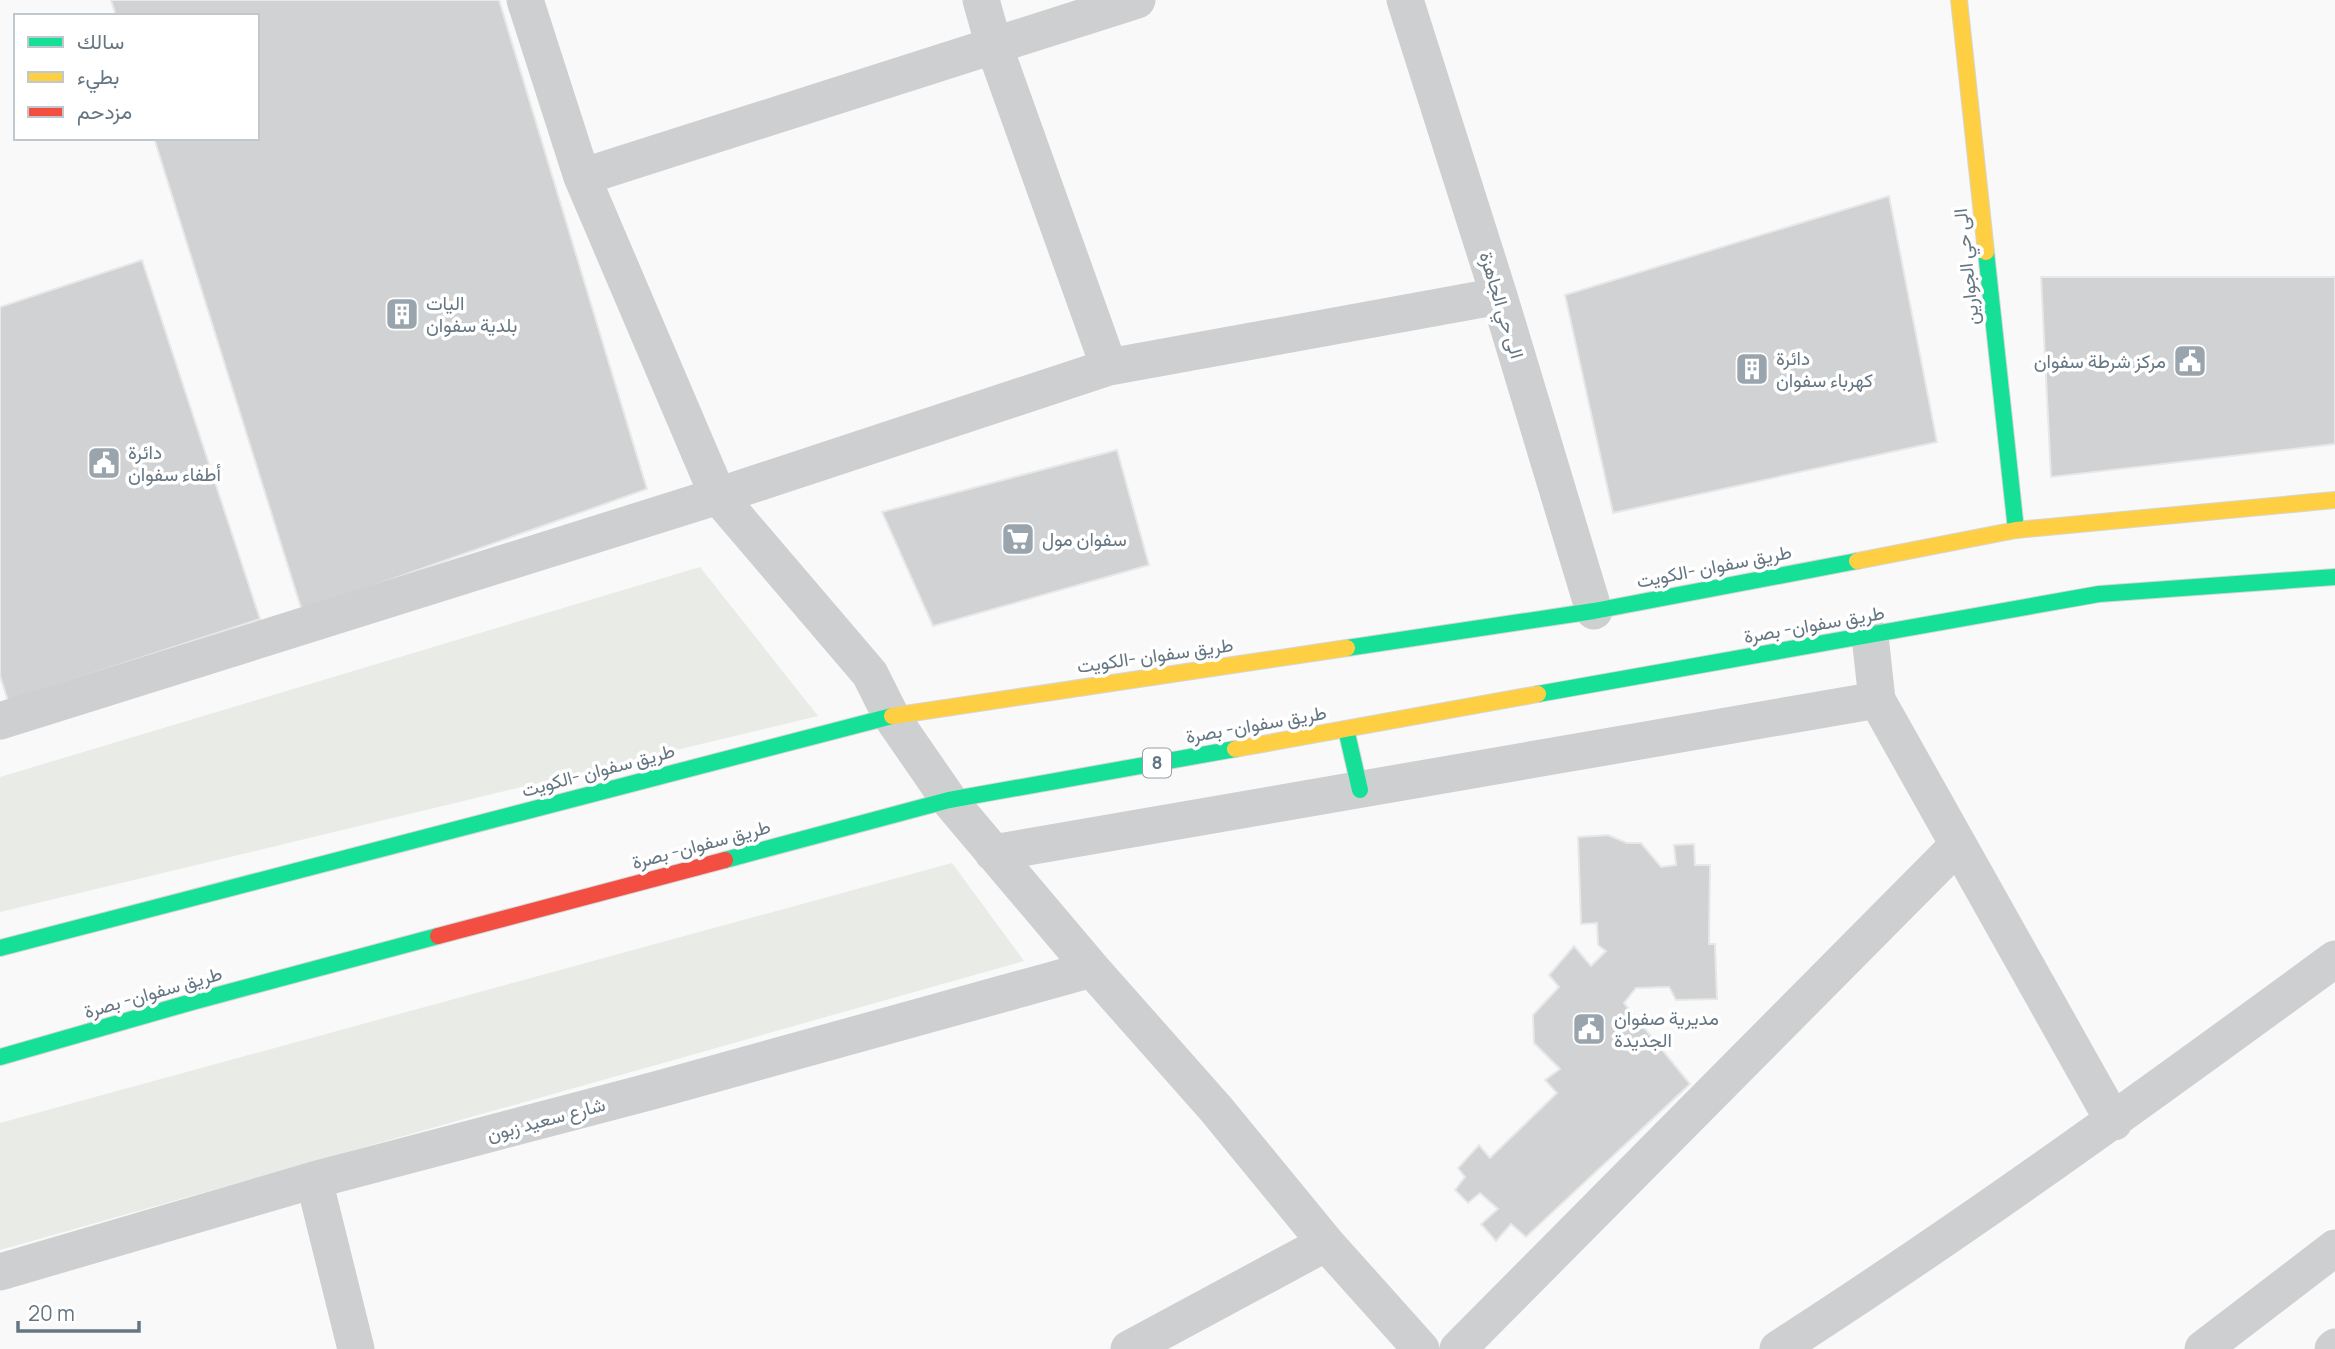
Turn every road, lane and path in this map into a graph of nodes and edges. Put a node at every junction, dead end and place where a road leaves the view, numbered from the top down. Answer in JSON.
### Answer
{"nodes":[{"id":1,"x":525,"y":0,"type":"edge"},
{"id":2,"x":981,"y":0,"type":"edge"},
{"id":3,"x":1137,"y":0,"type":"edge"},
{"id":4,"x":1405,"y":0,"type":"edge"},
{"id":5,"x":1959,"y":0,"type":"edge"},
{"id":6,"x":994,"y":46,"type":"junction"},
{"id":7,"x":582,"y":177,"type":"junction"},
{"id":8,"x":1499,"y":296,"type":"junction"},
{"id":9,"x":1109,"y":367,"type":"junction"},
{"id":10,"x":718,"y":496,"type":"junction"},
{"id":11,"x":2335,"y":500,"type":"edge"},
{"id":12,"x":2016,"y":530,"type":"junction"},
{"id":13,"x":2335,"y":577,"type":"edge"},
{"id":14,"x":1594,"y":611,"type":"junction"},
{"id":15,"x":1870,"y":636,"type":"junction"},
{"id":16,"x":1877,"y":700,"type":"junction"},
{"id":17,"x":891,"y":716,"type":"junction"},
{"id":18,"x":0,"y":721,"type":"edge"},
{"id":19,"x":1346,"y":729,"type":"junction"},
{"id":20,"x":1360,"y":790,"type":"junction"},
{"id":21,"x":948,"y":800,"type":"junction"},
{"id":22,"x":1958,"y":845,"type":"junction"},
{"id":23,"x":993,"y":853,"type":"junction"},
{"id":24,"x":0,"y":948,"type":"edge"},
{"id":25,"x":2335,"y":959,"type":"edge"},
{"id":26,"x":1092,"y":969,"type":"junction"},
{"id":27,"x":0,"y":1057,"type":"edge"},
{"id":28,"x":2114,"y":1122,"type":"junction"},
{"id":29,"x":314,"y":1180,"type":"junction"},
{"id":30,"x":1326,"y":1243,"type":"junction"},
{"id":31,"x":2335,"y":1248,"type":"edge"},
{"id":32,"x":0,"y":1272,"type":"edge"},
{"id":33,"x":1142,"y":1346,"type":"edge"},
{"id":34,"x":356,"y":1349,"type":"edge"},
{"id":35,"x":1421,"y":1349,"type":"edge"},
{"id":36,"x":1458,"y":1349,"type":"edge"},
{"id":37,"x":1778,"y":1349,"type":"edge"},
{"id":38,"x":2203,"y":1349,"type":"edge"}],
"edges":[{"from":1,"to":7,"type":"street"},
{"from":2,"to":6,"type":"street"},
{"from":3,"to":6,"type":"street"},
{"from":4,"to":8,"type":"street","name":"الى حي الجاهزة"},
{"from":5,"to":12,"type":"main road","name":"الى حي الجوارين"},
{"from":6,"to":7,"type":"street"},
{"from":6,"to":9,"type":"street"},
{"from":7,"to":10,"type":"street"},
{"from":8,"to":9,"type":"street"},
{"from":8,"to":14,"type":"street","name":"الى حي الجاهزة"},
{"from":9,"to":10,"type":"street"},
{"from":10,"to":17,"type":"street"},
{"from":10,"to":18,"type":"street"},
{"from":11,"to":12,"type":"main road","name":"طريق سفوان -الكويت"},
{"from":12,"to":14,"type":"main road","name":"طريق سفوان -الكويت"},
{"from":13,"to":15,"type":"main road","name":"طريق سفوان- بصرة","number":"8"},
{"from":14,"to":17,"type":"main road","name":"طريق سفوان -الكويت"},
{"from":15,"to":16,"type":"street"},
{"from":15,"to":19,"type":"main road","name":"طريق سفوان- بصرة","number":"8"},
{"from":16,"to":20,"type":"street"},
{"from":16,"to":22,"type":"street"},
{"from":17,"to":21,"type":"street"},
{"from":17,"to":24,"type":"main road","name":"طريق سفوان -الكويت"},
{"from":19,"to":20,"type":"main road"},
{"from":19,"to":21,"type":"main road","name":"طريق سفوان- بصرة","number":"8"},
{"from":20,"to":23,"type":"street"},
{"from":21,"to":23,"type":"street"},
{"from":21,"to":27,"type":"main road","name":"طريق سفوان- بصرة","number":"8"},
{"from":22,"to":28,"type":"street"},
{"from":22,"to":36,"type":"street"},
{"from":23,"to":26,"type":"street"},
{"from":25,"to":28,"type":"street"},
{"from":26,"to":29,"type":"street","name":"شارع سعيد زبون"},
{"from":26,"to":30,"type":"street"},
{"from":28,"to":37,"type":"street"},
{"from":29,"to":32,"type":"street","name":"شارع سعيد زبون"},
{"from":29,"to":34,"type":"street"},
{"from":30,"to":33,"type":"street"},
{"from":30,"to":35,"type":"street"},
{"from":31,"to":38,"type":"street"}]}
